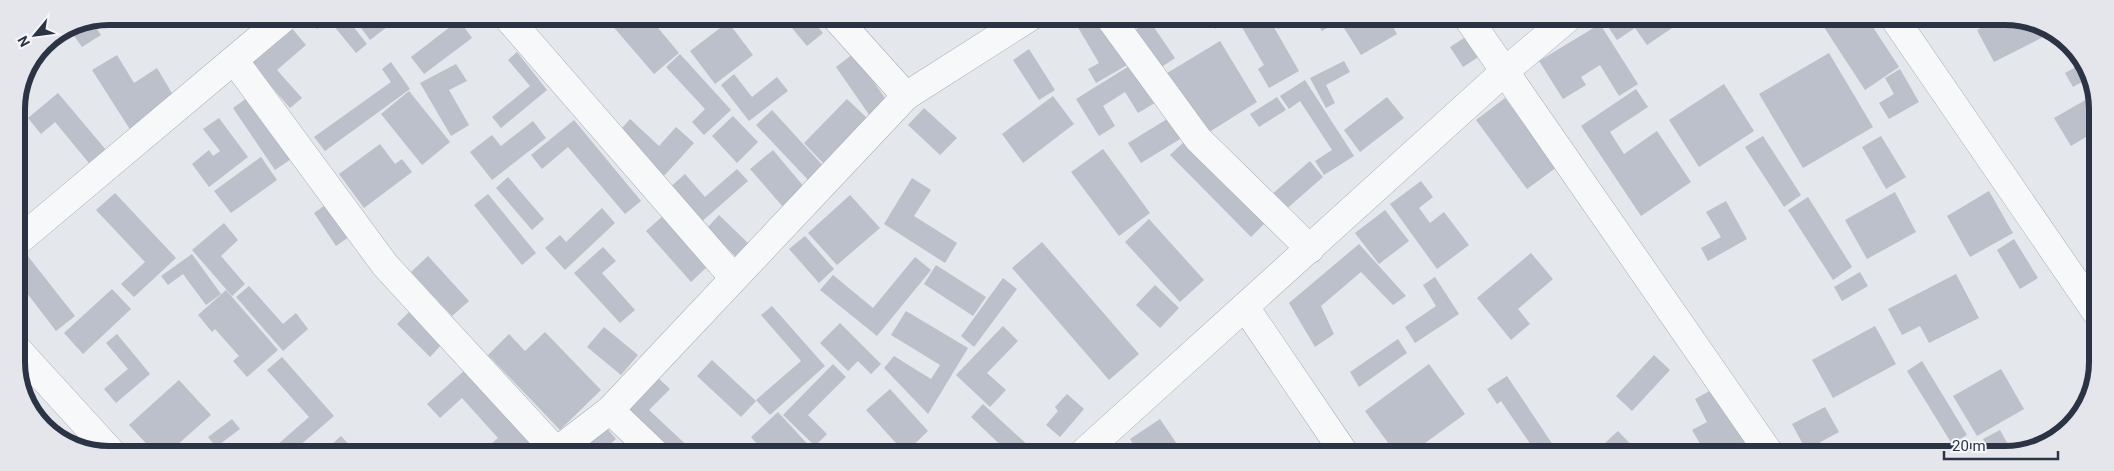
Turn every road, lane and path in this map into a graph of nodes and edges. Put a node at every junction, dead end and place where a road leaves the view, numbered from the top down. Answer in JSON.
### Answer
{"nodes":[{"id":1,"x":275,"y":25,"type":"edge"},
{"id":2,"x":514,"y":25,"type":"edge"},
{"id":3,"x":842,"y":25,"type":"edge"},
{"id":4,"x":1017,"y":25,"type":"edge"},
{"id":5,"x":1115,"y":25,"type":"edge"},
{"id":6,"x":1472,"y":25,"type":"edge"},
{"id":7,"x":1560,"y":25,"type":"edge"},
{"id":8,"x":1899,"y":25,"type":"edge"},
{"id":9,"x":234,"y":60,"type":"junction"},
{"id":10,"x":1504,"y":72,"type":"junction"},
{"id":11,"x":906,"y":96,"type":"junction"},
{"id":12,"x":25,"y":235,"type":"edge"},
{"id":13,"x":1310,"y":249,"type":"junction"},
{"id":14,"x":733,"y":277,"type":"junction"},
{"id":15,"x":2089,"y":302,"type":"edge"},
{"id":16,"x":1245,"y":307,"type":"junction"},
{"id":17,"x":25,"y":358,"type":"edge"},
{"id":18,"x":610,"y":410,"type":"junction"},
{"id":19,"x":105,"y":446,"type":"edge"},
{"id":20,"x":550,"y":446,"type":"edge"},
{"id":21,"x":563,"y":446,"type":"edge"},
{"id":22,"x":647,"y":446,"type":"edge"},
{"id":23,"x":1091,"y":446,"type":"edge"},
{"id":24,"x":1340,"y":446,"type":"edge"},
{"id":25,"x":1764,"y":446,"type":"edge"}],
"edges":[{"from":1,"to":9,"type":"street"},
{"from":2,"to":14,"type":"street"},
{"from":3,"to":11,"type":"street"},
{"from":4,"to":11,"type":"street"},
{"from":5,"to":13,"type":"street"},
{"from":6,"to":10,"type":"street"},
{"from":7,"to":10,"type":"street"},
{"from":8,"to":15,"type":"street"},
{"from":9,"to":12,"type":"street"},
{"from":9,"to":20,"type":"street"},
{"from":10,"to":13,"type":"street"},
{"from":10,"to":25,"type":"street"},
{"from":11,"to":14,"type":"street"},
{"from":13,"to":16,"type":"street"},
{"from":14,"to":18,"type":"street"},
{"from":16,"to":23,"type":"street"},
{"from":16,"to":24,"type":"street"},
{"from":17,"to":19,"type":"street"},
{"from":18,"to":21,"type":"street"},
{"from":18,"to":22,"type":"street"}]}
